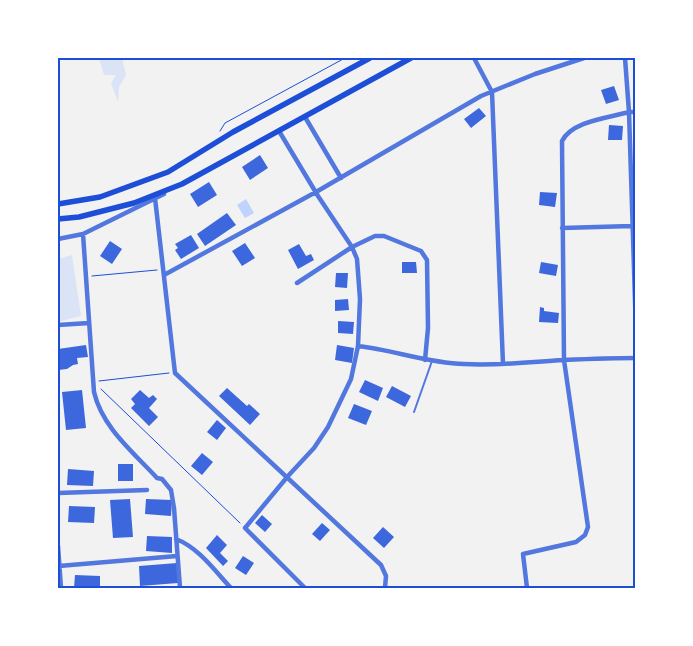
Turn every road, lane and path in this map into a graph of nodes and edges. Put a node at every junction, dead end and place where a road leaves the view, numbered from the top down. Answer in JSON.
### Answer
{"nodes":[{"id":1,"x":345,"y":58,"type":"edge"},
{"id":2,"x":370,"y":58,"type":"edge"},
{"id":3,"x":411,"y":58,"type":"edge"},
{"id":4,"x":474,"y":58,"type":"edge"},
{"id":5,"x":584,"y":58,"type":"edge"},
{"id":6,"x":625,"y":58,"type":"edge"},
{"id":7,"x":492,"y":92,"type":"junction"},
{"id":8,"x":629,"y":112,"type":"junction"},
{"id":9,"x":636,"y":112,"type":"edge"},
{"id":10,"x":305,"y":117,"type":"junction"},
{"id":11,"x":220,"y":131,"type":"dead end"},
{"id":12,"x":279,"y":131,"type":"junction"},
{"id":13,"x":341,"y":178,"type":"junction"},
{"id":14,"x":182,"y":184,"type":"junction"},
{"id":15,"x":316,"y":192,"type":"junction"},
{"id":16,"x":156,"y":198,"type":"junction"},
{"id":17,"x":58,"y":204,"type":"edge"},
{"id":18,"x":58,"y":219,"type":"edge"},
{"id":19,"x":632,"y":226,"type":"junction"},
{"id":20,"x":562,"y":228,"type":"junction"},
{"id":21,"x":83,"y":234,"type":"junction"},
{"id":22,"x":634,"y":237,"type":"edge"},
{"id":23,"x":58,"y":239,"type":"edge"},
{"id":24,"x":352,"y":247,"type":"junction"},
{"id":25,"x":164,"y":272,"type":"junction"},
{"id":26,"x":86,"y":277,"type":"junction"},
{"id":27,"x":297,"y":283,"type":"dead end"},
{"id":28,"x":89,"y":322,"type":"junction"},
{"id":29,"x":58,"y":325,"type":"edge"},
{"id":30,"x":636,"y":331,"type":"edge"},
{"id":31,"x":358,"y":346,"type":"junction"},
{"id":32,"x":636,"y":358,"type":"edge"},
{"id":33,"x":425,"y":360,"type":"junction"},
{"id":34,"x":564,"y":360,"type":"junction"},
{"id":35,"x":432,"y":361,"type":"junction"},
{"id":36,"x":503,"y":364,"type":"junction"},
{"id":37,"x":175,"y":373,"type":"junction"},
{"id":38,"x":93,"y":382,"type":"junction"},
{"id":39,"x":414,"y":412,"type":"dead end"},
{"id":40,"x":288,"y":476,"type":"junction"},
{"id":41,"x":148,"y":490,"type":"dead end"},
{"id":42,"x":58,"y":493,"type":"edge"},
{"id":43,"x":245,"y":528,"type":"junction"},
{"id":44,"x":176,"y":539,"type":"junction"},
{"id":45,"x":58,"y":546,"type":"edge"},
{"id":46,"x":177,"y":556,"type":"junction"},
{"id":47,"x":59,"y":566,"type":"junction"},
{"id":48,"x":61,"y":588,"type":"edge"},
{"id":49,"x":180,"y":588,"type":"edge"},
{"id":50,"x":231,"y":588,"type":"edge"},
{"id":51,"x":305,"y":588,"type":"edge"},
{"id":52,"x":386,"y":588,"type":"edge"},
{"id":53,"x":527,"y":588,"type":"edge"}],
"edges":[{"from":1,"to":11,"type":"path"},
{"from":2,"to":17,"type":"main road"},
{"from":3,"to":10,"type":"main road"},
{"from":4,"to":7,"type":"street"},
{"from":5,"to":7,"type":"street"},
{"from":6,"to":8,"type":"street"},
{"from":7,"to":13,"type":"street"},
{"from":7,"to":36,"type":"street"},
{"from":8,"to":9,"type":"street"},
{"from":8,"to":19,"type":"street"},
{"from":8,"to":20,"type":"street"},
{"from":10,"to":12,"type":"main road"},
{"from":10,"to":13,"type":"street"},
{"from":12,"to":14,"type":"main road"},
{"from":12,"to":15,"type":"street"},
{"from":13,"to":15,"type":"street"},
{"from":14,"to":16,"type":"street"},
{"from":14,"to":18,"type":"main road"},
{"from":15,"to":24,"type":"street"},
{"from":15,"to":25,"type":"street"},
{"from":16,"to":21,"type":"street"},
{"from":16,"to":25,"type":"street"},
{"from":19,"to":20,"type":"street"},
{"from":19,"to":22,"type":"street"},
{"from":20,"to":34,"type":"street"},
{"from":21,"to":23,"type":"street"},
{"from":21,"to":26,"type":"street"},
{"from":22,"to":30,"type":"street"},
{"from":24,"to":27,"type":"street"},
{"from":24,"to":31,"type":"street"},
{"from":24,"to":33,"type":"street"},
{"from":25,"to":26,"type":"path"},
{"from":25,"to":37,"type":"street"},
{"from":26,"to":28,"type":"street"},
{"from":28,"to":29,"type":"street"},
{"from":28,"to":38,"type":"street"},
{"from":31,"to":33,"type":"street"},
{"from":31,"to":40,"type":"street"},
{"from":32,"to":34,"type":"street"},
{"from":33,"to":35,"type":"street"},
{"from":34,"to":36,"type":"street"},
{"from":34,"to":53,"type":"street"},
{"from":35,"to":36,"type":"street"},
{"from":35,"to":39,"type":"lane"},
{"from":37,"to":38,"type":"path"},
{"from":37,"to":40,"type":"street"},
{"from":38,"to":43,"type":"path"},
{"from":38,"to":44,"type":"street"},
{"from":40,"to":43,"type":"street"},
{"from":40,"to":52,"type":"street"},
{"from":41,"to":42,"type":"street"},
{"from":43,"to":51,"type":"street"},
{"from":44,"to":46,"type":"street"},
{"from":44,"to":50,"type":"street"},
{"from":45,"to":47,"type":"street"},
{"from":46,"to":47,"type":"street"},
{"from":46,"to":49,"type":"street"},
{"from":47,"to":48,"type":"street"}]}
